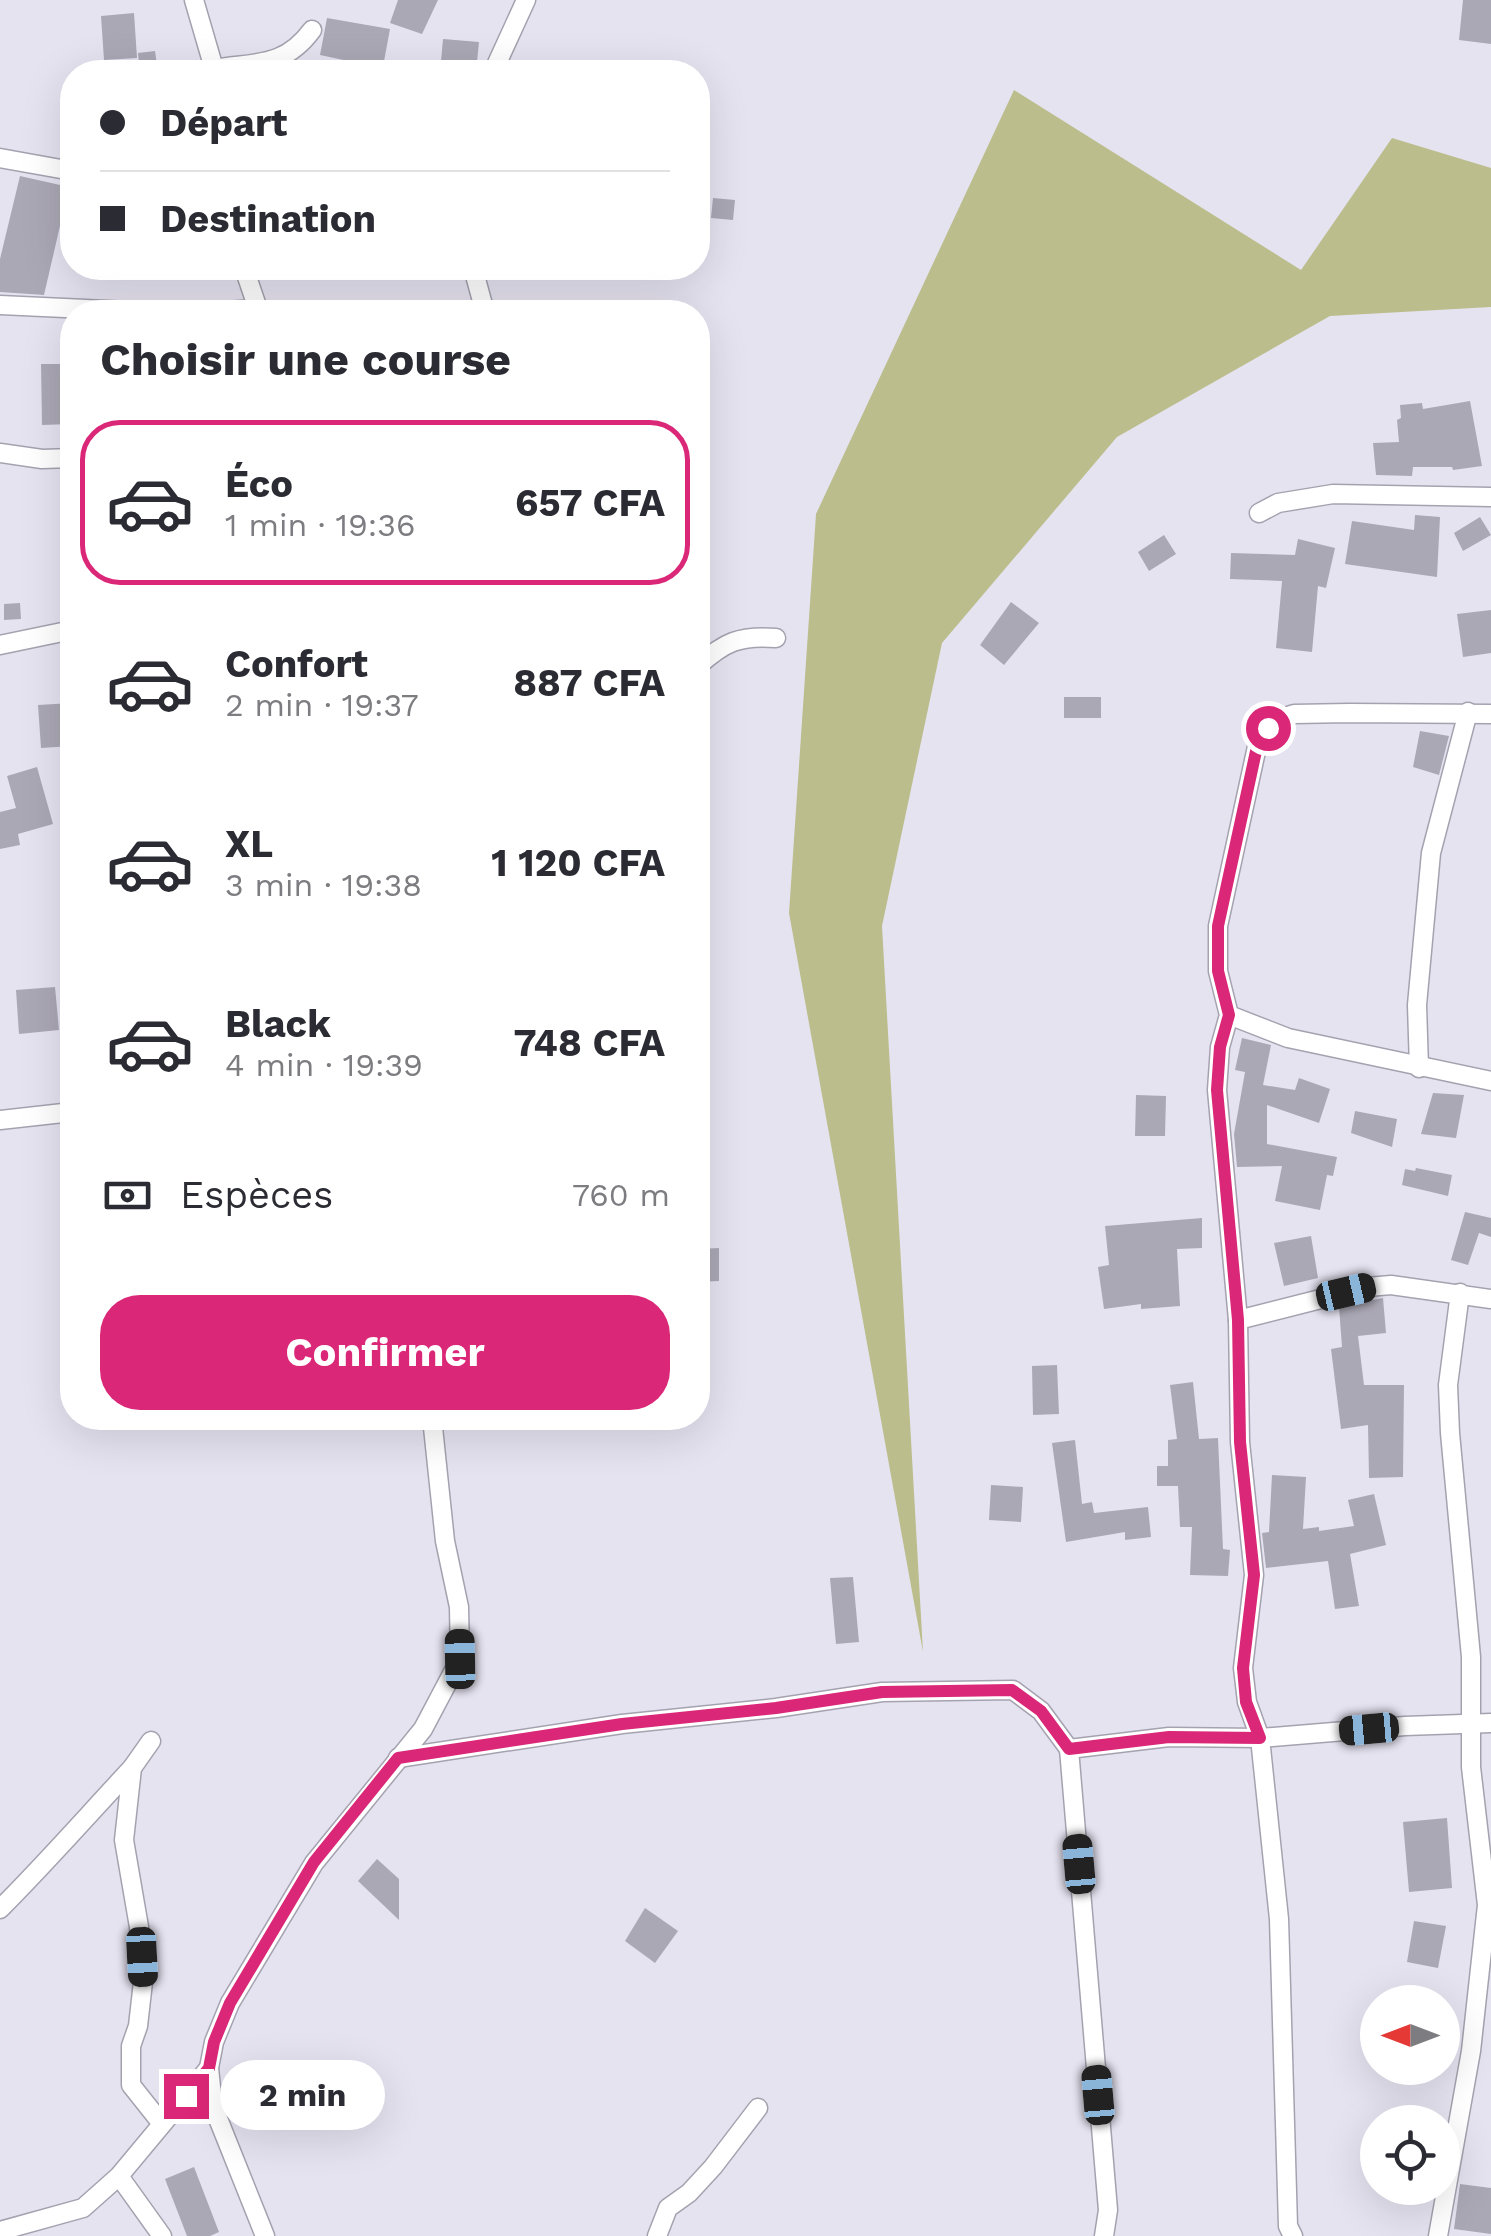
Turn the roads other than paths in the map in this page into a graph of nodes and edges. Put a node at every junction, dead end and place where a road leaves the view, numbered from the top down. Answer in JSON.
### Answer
{"nodes":[{"id":1,"x":194,"y":0,"type":"edge"},
{"id":2,"x":526,"y":0,"type":"edge"},
{"id":3,"x":312,"y":30,"type":"dead end"},
{"id":4,"x":211,"y":60,"type":"edge"},
{"id":5,"x":274,"y":60,"type":"edge"},
{"id":6,"x":498,"y":60,"type":"edge"},
{"id":7,"x":0,"y":158,"type":"edge"},
{"id":8,"x":60,"y":169,"type":"edge"},
{"id":9,"x":0,"y":305,"type":"edge"},
{"id":10,"x":60,"y":308,"type":"edge"},
{"id":11,"x":0,"y":453,"type":"edge"},
{"id":12,"x":60,"y":458,"type":"edge"},
{"id":13,"x":1491,"y":497,"type":"edge"},
{"id":14,"x":1259,"y":513,"type":"dead end"},
{"id":15,"x":60,"y":632,"type":"edge"},
{"id":16,"x":776,"y":638,"type":"dead end"},
{"id":17,"x":0,"y":645,"type":"edge"},
{"id":18,"x":710,"y":657,"type":"edge"},
{"id":19,"x":1468,"y":712,"type":"junction"},
{"id":20,"x":1491,"y":714,"type":"edge"},
{"id":21,"x":1229,"y":1015,"type":"junction"},
{"id":22,"x":1419,"y":1068,"type":"junction"},
{"id":23,"x":1491,"y":1081,"type":"edge"},
{"id":24,"x":60,"y":1113,"type":"edge"},
{"id":25,"x":0,"y":1120,"type":"edge"},
{"id":26,"x":1460,"y":1293,"type":"junction"},
{"id":27,"x":1491,"y":1300,"type":"edge"},
{"id":28,"x":1238,"y":1320,"type":"junction"},
{"id":29,"x":433,"y":1430,"type":"edge"},
{"id":30,"x":1491,"y":1723,"type":"edge"},
{"id":31,"x":1472,"y":1724,"type":"junction"},
{"id":32,"x":1260,"y":1738,"type":"junction"},
{"id":33,"x":151,"y":1741,"type":"dead end"},
{"id":34,"x":1069,"y":1749,"type":"junction"},
{"id":35,"x":398,"y":1758,"type":"junction"},
{"id":36,"x":132,"y":1768,"type":"junction"},
{"id":37,"x":1489,"y":1906,"type":"edge"},
{"id":38,"x":0,"y":1909,"type":"edge"},
{"id":39,"x":209,"y":2068,"type":"junction"},
{"id":40,"x":758,"y":2108,"type":"dead end"},
{"id":41,"x":162,"y":2124,"type":"junction"},
{"id":42,"x":120,"y":2176,"type":"junction"},
{"id":43,"x":0,"y":2231,"type":"edge"},
{"id":44,"x":162,"y":2236,"type":"edge"},
{"id":45,"x":266,"y":2236,"type":"edge"},
{"id":46,"x":657,"y":2236,"type":"edge"},
{"id":47,"x":1104,"y":2236,"type":"edge"},
{"id":48,"x":1293,"y":2236,"type":"edge"},
{"id":49,"x":1438,"y":2236,"type":"edge"}],
"edges":[{"from":1,"to":4,"type":"street"},
{"from":2,"to":6,"type":"street"},
{"from":3,"to":5,"type":"street"},
{"from":7,"to":8,"type":"street"},
{"from":9,"to":10,"type":"street"},
{"from":11,"to":12,"type":"street"},
{"from":13,"to":14,"type":"street"},
{"from":15,"to":17,"type":"street"},
{"from":16,"to":18,"type":"street"},
{"from":19,"to":20,"type":"street"},
{"from":19,"to":21,"type":"street"},
{"from":19,"to":22,"type":"street"},
{"from":21,"to":22,"type":"street"},
{"from":21,"to":28,"type":"street"},
{"from":22,"to":23,"type":"street"},
{"from":24,"to":25,"type":"street"},
{"from":26,"to":27,"type":"street"},
{"from":26,"to":28,"type":"street"},
{"from":26,"to":31,"type":"street"},
{"from":28,"to":32,"type":"street"},
{"from":29,"to":35,"type":"street"},
{"from":30,"to":31,"type":"street"},
{"from":31,"to":32,"type":"street"},
{"from":31,"to":37,"type":"street"},
{"from":32,"to":34,"type":"street"},
{"from":32,"to":48,"type":"street"},
{"from":33,"to":36,"type":"street"},
{"from":34,"to":35,"type":"street"},
{"from":34,"to":47,"type":"street"},
{"from":35,"to":39,"type":"street"},
{"from":36,"to":38,"type":"street"},
{"from":36,"to":41,"type":"street"},
{"from":37,"to":49,"type":"street"},
{"from":39,"to":41,"type":"street"},
{"from":39,"to":45,"type":"street"},
{"from":40,"to":46,"type":"street"},
{"from":41,"to":42,"type":"street"},
{"from":42,"to":43,"type":"street"},
{"from":42,"to":44,"type":"street"}]}
